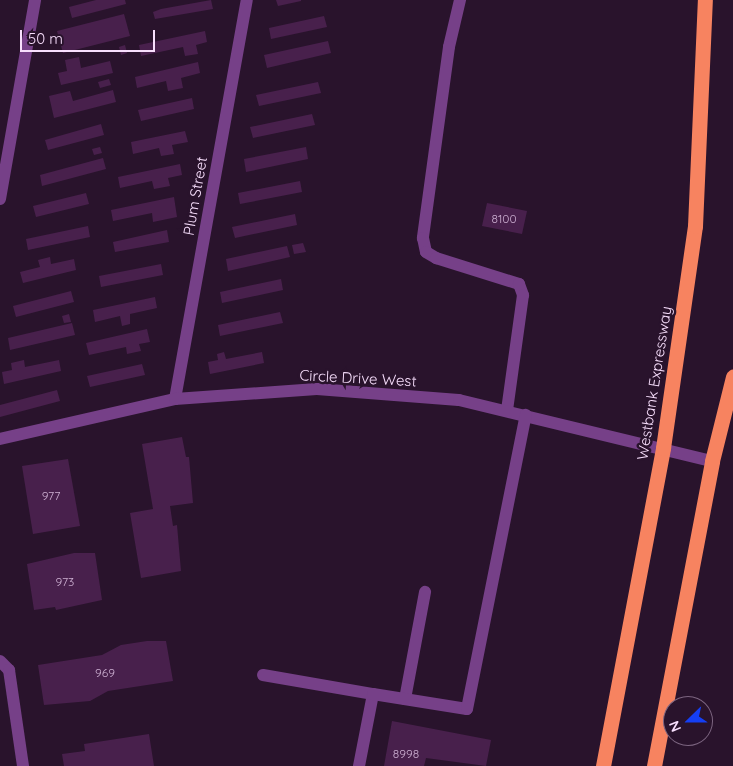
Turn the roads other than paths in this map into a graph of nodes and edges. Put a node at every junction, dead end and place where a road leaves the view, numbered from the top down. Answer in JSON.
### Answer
{"nodes":[{"id":1,"x":35,"y":0,"type":"edge"},
{"id":2,"x":247,"y":0,"type":"edge"},
{"id":3,"x":460,"y":0,"type":"edge"},
{"id":4,"x":705,"y":0,"type":"edge"},
{"id":5,"x":0,"y":198,"type":"edge"},
{"id":6,"x":733,"y":377,"type":"edge"},
{"id":7,"x":175,"y":399,"type":"junction"},
{"id":8,"x":507,"y":411,"type":"junction"},
{"id":9,"x":526,"y":415,"type":"junction"},
{"id":10,"x":0,"y":439,"type":"edge"},
{"id":11,"x":663,"y":448,"type":"junction"},
{"id":12,"x":712,"y":461,"type":"junction"},
{"id":13,"x":425,"y":592,"type":"dead end"},
{"id":14,"x":0,"y":661,"type":"edge"},
{"id":15,"x":263,"y":675,"type":"dead end"},
{"id":16,"x":373,"y":694,"type":"junction"},
{"id":17,"x":405,"y":699,"type":"junction"},
{"id":18,"x":23,"y":766,"type":"edge"},
{"id":19,"x":359,"y":766,"type":"edge"},
{"id":20,"x":603,"y":766,"type":"edge"},
{"id":21,"x":654,"y":766,"type":"edge"}],
"edges":[{"from":1,"to":5,"type":"street"},
{"from":2,"to":7,"type":"street","name":"Plum Street"},
{"from":3,"to":8,"type":"street"},
{"from":4,"to":11,"type":"highway","name":"Westbank Expressway"},
{"from":6,"to":12,"type":"highway"},
{"from":7,"to":8,"type":"street","name":"Circle Drive West"},
{"from":7,"to":10,"type":"street","name":"Circle Drive West"},
{"from":8,"to":9,"type":"street","name":"Circle Drive West"},
{"from":9,"to":11,"type":"street","name":"Circle Drive West"},
{"from":9,"to":17,"type":"street"},
{"from":11,"to":12,"type":"street","name":"Circle Drive West"},
{"from":11,"to":20,"type":"highway","name":"Westbank Expressway"},
{"from":12,"to":21,"type":"highway"},
{"from":13,"to":17,"type":"street"},
{"from":14,"to":18,"type":"street"},
{"from":15,"to":16,"type":"street"},
{"from":16,"to":17,"type":"street"},
{"from":16,"to":19,"type":"street"}]}
